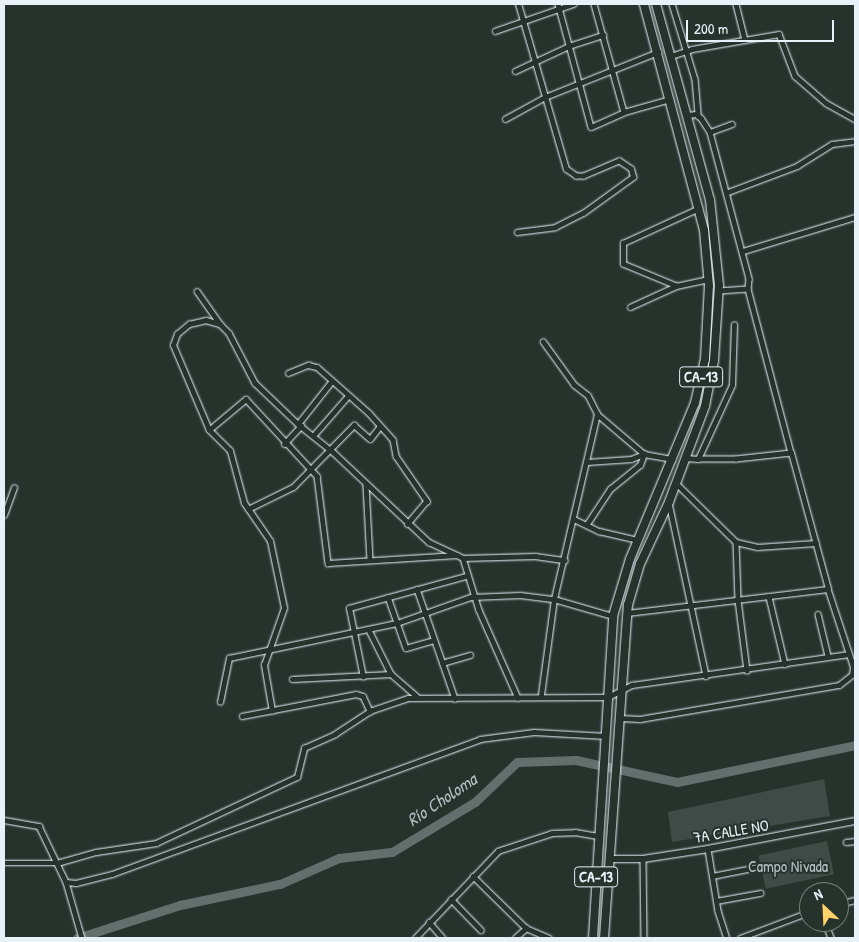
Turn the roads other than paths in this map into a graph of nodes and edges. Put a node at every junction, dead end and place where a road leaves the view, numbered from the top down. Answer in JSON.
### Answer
{"nodes":[{"id":1,"x":518,"y":4,"type":"edge"},
{"id":2,"x":573,"y":4,"type":"edge"},
{"id":3,"x":594,"y":4,"type":"edge"},
{"id":4,"x":644,"y":4,"type":"edge"},
{"id":5,"x":656,"y":4,"type":"edge"},
{"id":6,"x":672,"y":4,"type":"edge"},
{"id":7,"x":736,"y":4,"type":"edge"},
{"id":8,"x":559,"y":6,"type":"edge"},
{"id":9,"x":522,"y":22,"type":"junction"},
{"id":10,"x":495,"y":31,"type":"dead end"},
{"id":11,"x":603,"y":35,"type":"junction"},
{"id":12,"x":745,"y":40,"type":"junction"},
{"id":13,"x":569,"y":46,"type":"junction"},
{"id":14,"x":658,"y":52,"type":"junction"},
{"id":15,"x":684,"y":53,"type":"junction"},
{"id":16,"x":671,"y":56,"type":"junction"},
{"id":17,"x":534,"y":62,"type":"junction"},
{"id":18,"x":613,"y":69,"type":"junction"},
{"id":19,"x":515,"y":71,"type":"dead end"},
{"id":20,"x":578,"y":83,"type":"junction"},
{"id":21,"x":545,"y":97,"type":"junction"},
{"id":22,"x":671,"y":99,"type":"junction"},
{"id":23,"x":624,"y":112,"type":"junction"},
{"id":24,"x":687,"y":115,"type":"junction"},
{"id":25,"x":698,"y":116,"type":"junction"},
{"id":26,"x":855,"y":118,"type":"edge"},
{"id":27,"x":505,"y":119,"type":"dead end"},
{"id":28,"x":732,"y":124,"type":"dead end"},
{"id":29,"x":710,"y":132,"type":"junction"},
{"id":30,"x":855,"y":140,"type":"edge"},
{"id":31,"x":728,"y":192,"type":"junction"},
{"id":32,"x":699,"y":208,"type":"junction"},
{"id":33,"x":855,"y":216,"type":"edge"},
{"id":34,"x":517,"y":232,"type":"dead end"},
{"id":35,"x":743,"y":251,"type":"junction"},
{"id":36,"x":708,"y":279,"type":"junction"},
{"id":37,"x":676,"y":286,"type":"junction"},
{"id":38,"x":748,"y":289,"type":"junction"},
{"id":39,"x":197,"y":291,"type":"dead end"},
{"id":40,"x":719,"y":291,"type":"junction"},
{"id":41,"x":630,"y":306,"type":"dead end"},
{"id":42,"x":220,"y":324,"type":"junction"},
{"id":43,"x":734,"y":324,"type":"dead end"},
{"id":44,"x":543,"y":342,"type":"dead end"},
{"id":45,"x":288,"y":373,"type":"dead end"},
{"id":46,"x":331,"y":382,"type":"junction"},
{"id":47,"x":347,"y":397,"type":"junction"},
{"id":48,"x":597,"y":414,"type":"junction"},
{"id":49,"x":300,"y":425,"type":"junction"},
{"id":50,"x":380,"y":426,"type":"junction"},
{"id":51,"x":209,"y":430,"type":"junction"},
{"id":52,"x":313,"y":436,"type":"junction"},
{"id":53,"x":284,"y":444,"type":"junction"},
{"id":54,"x":330,"y":449,"type":"junction"},
{"id":55,"x":791,"y":453,"type":"junction"},
{"id":56,"x":644,"y":454,"type":"junction"},
{"id":57,"x":686,"y":458,"type":"junction"},
{"id":58,"x":674,"y":459,"type":"junction"},
{"id":59,"x":698,"y":459,"type":"junction"},
{"id":60,"x":587,"y":462,"type":"junction"},
{"id":61,"x":310,"y":470,"type":"junction"},
{"id":62,"x":676,"y":483,"type":"junction"},
{"id":63,"x":366,"y":484,"type":"junction"},
{"id":64,"x":14,"y":488,"type":"dead end"},
{"id":65,"x":669,"y":502,"type":"junction"},
{"id":66,"x":248,"y":509,"type":"junction"},
{"id":67,"x":4,"y":515,"type":"edge"},
{"id":68,"x":574,"y":519,"type":"junction"},
{"id":69,"x":408,"y":524,"type":"junction"},
{"id":70,"x":587,"y":524,"type":"junction"},
{"id":71,"x":638,"y":540,"type":"junction"},
{"id":72,"x":736,"y":542,"type":"junction"},
{"id":73,"x":816,"y":543,"type":"junction"},
{"id":74,"x":461,"y":556,"type":"junction"},
{"id":75,"x":370,"y":560,"type":"junction"},
{"id":76,"x":565,"y":560,"type":"junction"},
{"id":77,"x":466,"y":576,"type":"junction"},
{"id":78,"x":417,"y":589,"type":"junction"},
{"id":79,"x":828,"y":589,"type":"junction"},
{"id":80,"x":388,"y":597,"type":"junction"},
{"id":81,"x":474,"y":597,"type":"junction"},
{"id":82,"x":769,"y":597,"type":"junction"},
{"id":83,"x":554,"y":600,"type":"junction"},
{"id":84,"x":738,"y":600,"type":"junction"},
{"id":85,"x":690,"y":606,"type":"junction"},
{"id":86,"x":628,"y":613,"type":"junction"},
{"id":87,"x":426,"y":614,"type":"junction"},
{"id":88,"x":818,"y":614,"type":"dead end"},
{"id":89,"x":613,"y":616,"type":"junction"},
{"id":90,"x":396,"y":623,"type":"junction"},
{"id":91,"x":370,"y":630,"type":"junction"},
{"id":92,"x":354,"y":633,"type":"junction"},
{"id":93,"x":434,"y":640,"type":"junction"},
{"id":94,"x":270,"y":651,"type":"junction"},
{"id":95,"x":849,"y":654,"type":"junction"},
{"id":96,"x":470,"y":656,"type":"dead end"},
{"id":97,"x":828,"y":656,"type":"junction"},
{"id":98,"x":442,"y":663,"type":"junction"},
{"id":99,"x":785,"y":664,"type":"junction"},
{"id":100,"x":854,"y":668,"type":"edge"},
{"id":101,"x":747,"y":670,"type":"junction"},
{"id":102,"x":391,"y":674,"type":"junction"},
{"id":103,"x":855,"y":674,"type":"edge"},
{"id":104,"x":706,"y":676,"type":"junction"},
{"id":105,"x":363,"y":677,"type":"junction"},
{"id":106,"x":292,"y":679,"type":"dead end"},
{"id":107,"x":621,"y":691,"type":"junction"},
{"id":108,"x":541,"y":695,"type":"junction"},
{"id":109,"x":417,"y":696,"type":"junction"},
{"id":110,"x":608,"y":697,"type":"junction"},
{"id":111,"x":518,"y":698,"type":"junction"},
{"id":112,"x":455,"y":700,"type":"junction"},
{"id":113,"x":220,"y":702,"type":"dead end"},
{"id":114,"x":272,"y":711,"type":"junction"},
{"id":115,"x":370,"y":711,"type":"junction"},
{"id":116,"x":242,"y":716,"type":"dead end"},
{"id":117,"x":620,"y":718,"type":"junction"},
{"id":118,"x":606,"y":739,"type":"junction"},
{"id":119,"x":4,"y":820,"type":"edge"},
{"id":120,"x":855,"y":821,"type":"edge"},
{"id":121,"x":598,"y":836,"type":"junction"},
{"id":122,"x":855,"y":841,"type":"edge"},
{"id":123,"x":846,"y":842,"type":"dead end"},
{"id":124,"x":708,"y":849,"type":"junction"},
{"id":125,"x":610,"y":859,"type":"junction"},
{"id":126,"x":643,"y":859,"type":"junction"},
{"id":127,"x":4,"y":863,"type":"edge"},
{"id":128,"x":57,"y":863,"type":"junction"},
{"id":129,"x":758,"y":867,"type":"dead end"},
{"id":130,"x":473,"y":876,"type":"junction"},
{"id":131,"x":712,"y":876,"type":"junction"},
{"id":132,"x":66,"y":882,"type":"junction"},
{"id":133,"x":760,"y":893,"type":"dead end"},
{"id":134,"x":451,"y":899,"type":"junction"},
{"id":135,"x":716,"y":901,"type":"junction"},
{"id":136,"x":799,"y":916,"type":"edge"},
{"id":137,"x":429,"y":922,"type":"junction"},
{"id":138,"x":526,"y":928,"type":"junction"},
{"id":139,"x":481,"y":930,"type":"dead end"},
{"id":140,"x":82,"y":938,"type":"edge"},
{"id":141,"x":415,"y":938,"type":"edge"},
{"id":142,"x":443,"y":938,"type":"edge"},
{"id":143,"x":515,"y":938,"type":"edge"},
{"id":144,"x":549,"y":938,"type":"edge"},
{"id":145,"x":593,"y":938,"type":"edge"},
{"id":146,"x":604,"y":938,"type":"edge"},
{"id":147,"x":644,"y":938,"type":"edge"},
{"id":148,"x":726,"y":938,"type":"edge"},
{"id":149,"x":740,"y":938,"type":"edge"}],
"edges":[{"from":1,"to":9,"type":"street"},
{"from":2,"to":8,"type":"street"},
{"from":3,"to":11,"type":"street"},
{"from":4,"to":14,"type":"highway","number":"CA-13"},
{"from":5,"to":16,"type":"highway","number":"CA-13"},
{"from":6,"to":15,"type":"street"},
{"from":7,"to":12,"type":"street"},
{"from":8,"to":9,"type":"street"},
{"from":8,"to":13,"type":"street"},
{"from":9,"to":10,"type":"street"},
{"from":9,"to":17,"type":"street"},
{"from":11,"to":13,"type":"street"},
{"from":11,"to":18,"type":"street"},
{"from":12,"to":15,"type":"street"},
{"from":12,"to":26,"type":"street"},
{"from":13,"to":17,"type":"street"},
{"from":13,"to":20,"type":"street"},
{"from":14,"to":18,"type":"street"},
{"from":14,"to":22,"type":"highway","number":"CA-13"},
{"from":15,"to":16,"type":"street"},
{"from":15,"to":25,"type":"street"},
{"from":16,"to":24,"type":"highway","number":"CA-13"},
{"from":17,"to":19,"type":"street"},
{"from":17,"to":21,"type":"street"},
{"from":18,"to":20,"type":"street"},
{"from":18,"to":23,"type":"street"},
{"from":20,"to":21,"type":"street"},
{"from":20,"to":23,"type":"street"},
{"from":21,"to":27,"type":"street"},
{"from":21,"to":34,"type":"street"},
{"from":22,"to":23,"type":"street"},
{"from":22,"to":32,"type":"highway","number":"CA-13"},
{"from":24,"to":25,"type":"street"},
{"from":24,"to":40,"type":"highway","number":"CA-13"},
{"from":25,"to":29,"type":"street"},
{"from":28,"to":29,"type":"street"},
{"from":29,"to":31,"type":"street"},
{"from":30,"to":31,"type":"street"},
{"from":31,"to":35,"type":"street"},
{"from":32,"to":36,"type":"highway","number":"CA-13"},
{"from":32,"to":37,"type":"street"},
{"from":33,"to":35,"type":"street"},
{"from":35,"to":38,"type":"street"},
{"from":36,"to":37,"type":"street"},
{"from":36,"to":58,"type":"highway","number":"CA-13"},
{"from":37,"to":41,"type":"street"},
{"from":38,"to":40,"type":"street"},
{"from":38,"to":55,"type":"street"},
{"from":39,"to":42,"type":"street"},
{"from":40,"to":57,"type":"highway","number":"CA-13"},
{"from":42,"to":49,"type":"street"},
{"from":42,"to":51,"type":"street"},
{"from":43,"to":59,"type":"street"},
{"from":44,"to":48,"type":"street"},
{"from":45,"to":46,"type":"street"},
{"from":46,"to":47,"type":"street"},
{"from":46,"to":49,"type":"street"},
{"from":47,"to":50,"type":"street"},
{"from":47,"to":52,"type":"street"},
{"from":48,"to":56,"type":"street"},
{"from":48,"to":60,"type":"street"},
{"from":49,"to":52,"type":"street"},
{"from":49,"to":53,"type":"street"},
{"from":50,"to":54,"type":"street"},
{"from":50,"to":69,"type":"street"},
{"from":51,"to":53,"type":"street"},
{"from":51,"to":66,"type":"street"},
{"from":52,"to":54,"type":"street"},
{"from":53,"to":61,"type":"street"},
{"from":54,"to":61,"type":"street"},
{"from":54,"to":63,"type":"street"},
{"from":55,"to":59,"type":"street"},
{"from":55,"to":73,"type":"street"},
{"from":56,"to":58,"type":"street"},
{"from":56,"to":60,"type":"street"},
{"from":56,"to":70,"type":"street"},
{"from":57,"to":59,"type":"street"},
{"from":57,"to":62,"type":"highway","number":"CA-13"},
{"from":58,"to":71,"type":"highway","number":"CA-13"},
{"from":60,"to":68,"type":"street"},
{"from":61,"to":66,"type":"street"},
{"from":61,"to":75,"type":"street"},
{"from":62,"to":65,"type":"highway","number":"CA-13"},
{"from":62,"to":72,"type":"street"},
{"from":63,"to":69,"type":"street"},
{"from":63,"to":75,"type":"street"},
{"from":64,"to":67,"type":"street"},
{"from":65,"to":85,"type":"street"},
{"from":65,"to":86,"type":"highway","number":"CA-13"},
{"from":66,"to":94,"type":"street"},
{"from":68,"to":70,"type":"street"},
{"from":68,"to":76,"type":"street"},
{"from":69,"to":74,"type":"street"},
{"from":70,"to":71,"type":"street"},
{"from":71,"to":89,"type":"highway","number":"CA-13"},
{"from":72,"to":73,"type":"street"},
{"from":72,"to":84,"type":"street"},
{"from":73,"to":79,"type":"street"},
{"from":74,"to":75,"type":"street"},
{"from":74,"to":76,"type":"street"},
{"from":74,"to":77,"type":"street"},
{"from":76,"to":83,"type":"street"},
{"from":77,"to":78,"type":"street"},
{"from":77,"to":81,"type":"street"},
{"from":78,"to":80,"type":"street"},
{"from":78,"to":87,"type":"street"},
{"from":79,"to":82,"type":"street"},
{"from":79,"to":95,"type":"street"},
{"from":80,"to":90,"type":"street"},
{"from":80,"to":92,"type":"street"},
{"from":81,"to":83,"type":"street"},
{"from":81,"to":87,"type":"street"},
{"from":81,"to":111,"type":"street"},
{"from":82,"to":84,"type":"street"},
{"from":82,"to":99,"type":"street"},
{"from":83,"to":89,"type":"street"},
{"from":83,"to":108,"type":"street"},
{"from":84,"to":85,"type":"street"},
{"from":84,"to":101,"type":"street"},
{"from":85,"to":86,"type":"street"},
{"from":85,"to":104,"type":"street"},
{"from":86,"to":107,"type":"highway","number":"CA-13"},
{"from":87,"to":90,"type":"street"},
{"from":87,"to":93,"type":"street"},
{"from":88,"to":97,"type":"street"},
{"from":89,"to":110,"type":"highway","number":"CA-13"},
{"from":90,"to":91,"type":"street"},
{"from":90,"to":93,"type":"street"},
{"from":91,"to":92,"type":"street"},
{"from":91,"to":102,"type":"street"},
{"from":92,"to":94,"type":"street"},
{"from":92,"to":105,"type":"street"},
{"from":93,"to":98,"type":"street"},
{"from":94,"to":113,"type":"street"},
{"from":94,"to":114,"type":"street"},
{"from":95,"to":97,"type":"street"},
{"from":95,"to":100,"type":"street"},
{"from":96,"to":98,"type":"street"},
{"from":97,"to":99,"type":"street"},
{"from":98,"to":112,"type":"street"},
{"from":99,"to":101,"type":"street"},
{"from":100,"to":103,"type":"street"},
{"from":100,"to":117,"type":"street"},
{"from":101,"to":104,"type":"street"},
{"from":102,"to":105,"type":"street"},
{"from":102,"to":109,"type":"street"},
{"from":104,"to":107,"type":"street"},
{"from":105,"to":106,"type":"street"},
{"from":107,"to":110,"type":"street"},
{"from":107,"to":117,"type":"highway","number":"CA-13"},
{"from":108,"to":110,"type":"street"},
{"from":108,"to":111,"type":"street"},
{"from":109,"to":112,"type":"street"},
{"from":109,"to":115,"type":"street"},
{"from":110,"to":118,"type":"highway","number":"CA-13"},
{"from":111,"to":112,"type":"street"},
{"from":114,"to":115,"type":"street"},
{"from":114,"to":116,"type":"street"},
{"from":115,"to":128,"type":"street"},
{"from":117,"to":125,"type":"highway","number":"CA-13"},
{"from":118,"to":121,"type":"highway","number":"CA-13"},
{"from":118,"to":132,"type":"street"},
{"from":119,"to":128,"type":"street"},
{"from":120,"to":124,"type":"street","name":"7A CALLE NO"},
{"from":121,"to":130,"type":"street"},
{"from":121,"to":145,"type":"highway","number":"CA-13"},
{"from":122,"to":123,"type":"street"},
{"from":124,"to":126,"type":"street","name":"7A CALLE NO"},
{"from":124,"to":131,"type":"street"},
{"from":125,"to":126,"type":"street","name":"7A CALLE NO"},
{"from":125,"to":146,"type":"highway","number":"CA-13"},
{"from":126,"to":147,"type":"street"},
{"from":127,"to":128,"type":"street"},
{"from":128,"to":132,"type":"street"},
{"from":129,"to":131,"type":"street"},
{"from":130,"to":134,"type":"street"},
{"from":130,"to":138,"type":"street"},
{"from":131,"to":135,"type":"street"},
{"from":132,"to":140,"type":"street"},
{"from":133,"to":135,"type":"street"},
{"from":134,"to":137,"type":"street"},
{"from":134,"to":139,"type":"street"},
{"from":135,"to":148,"type":"street"},
{"from":136,"to":149,"type":"street"},
{"from":137,"to":141,"type":"street"},
{"from":137,"to":142,"type":"street"},
{"from":138,"to":143,"type":"street"},
{"from":138,"to":144,"type":"street"}]}
